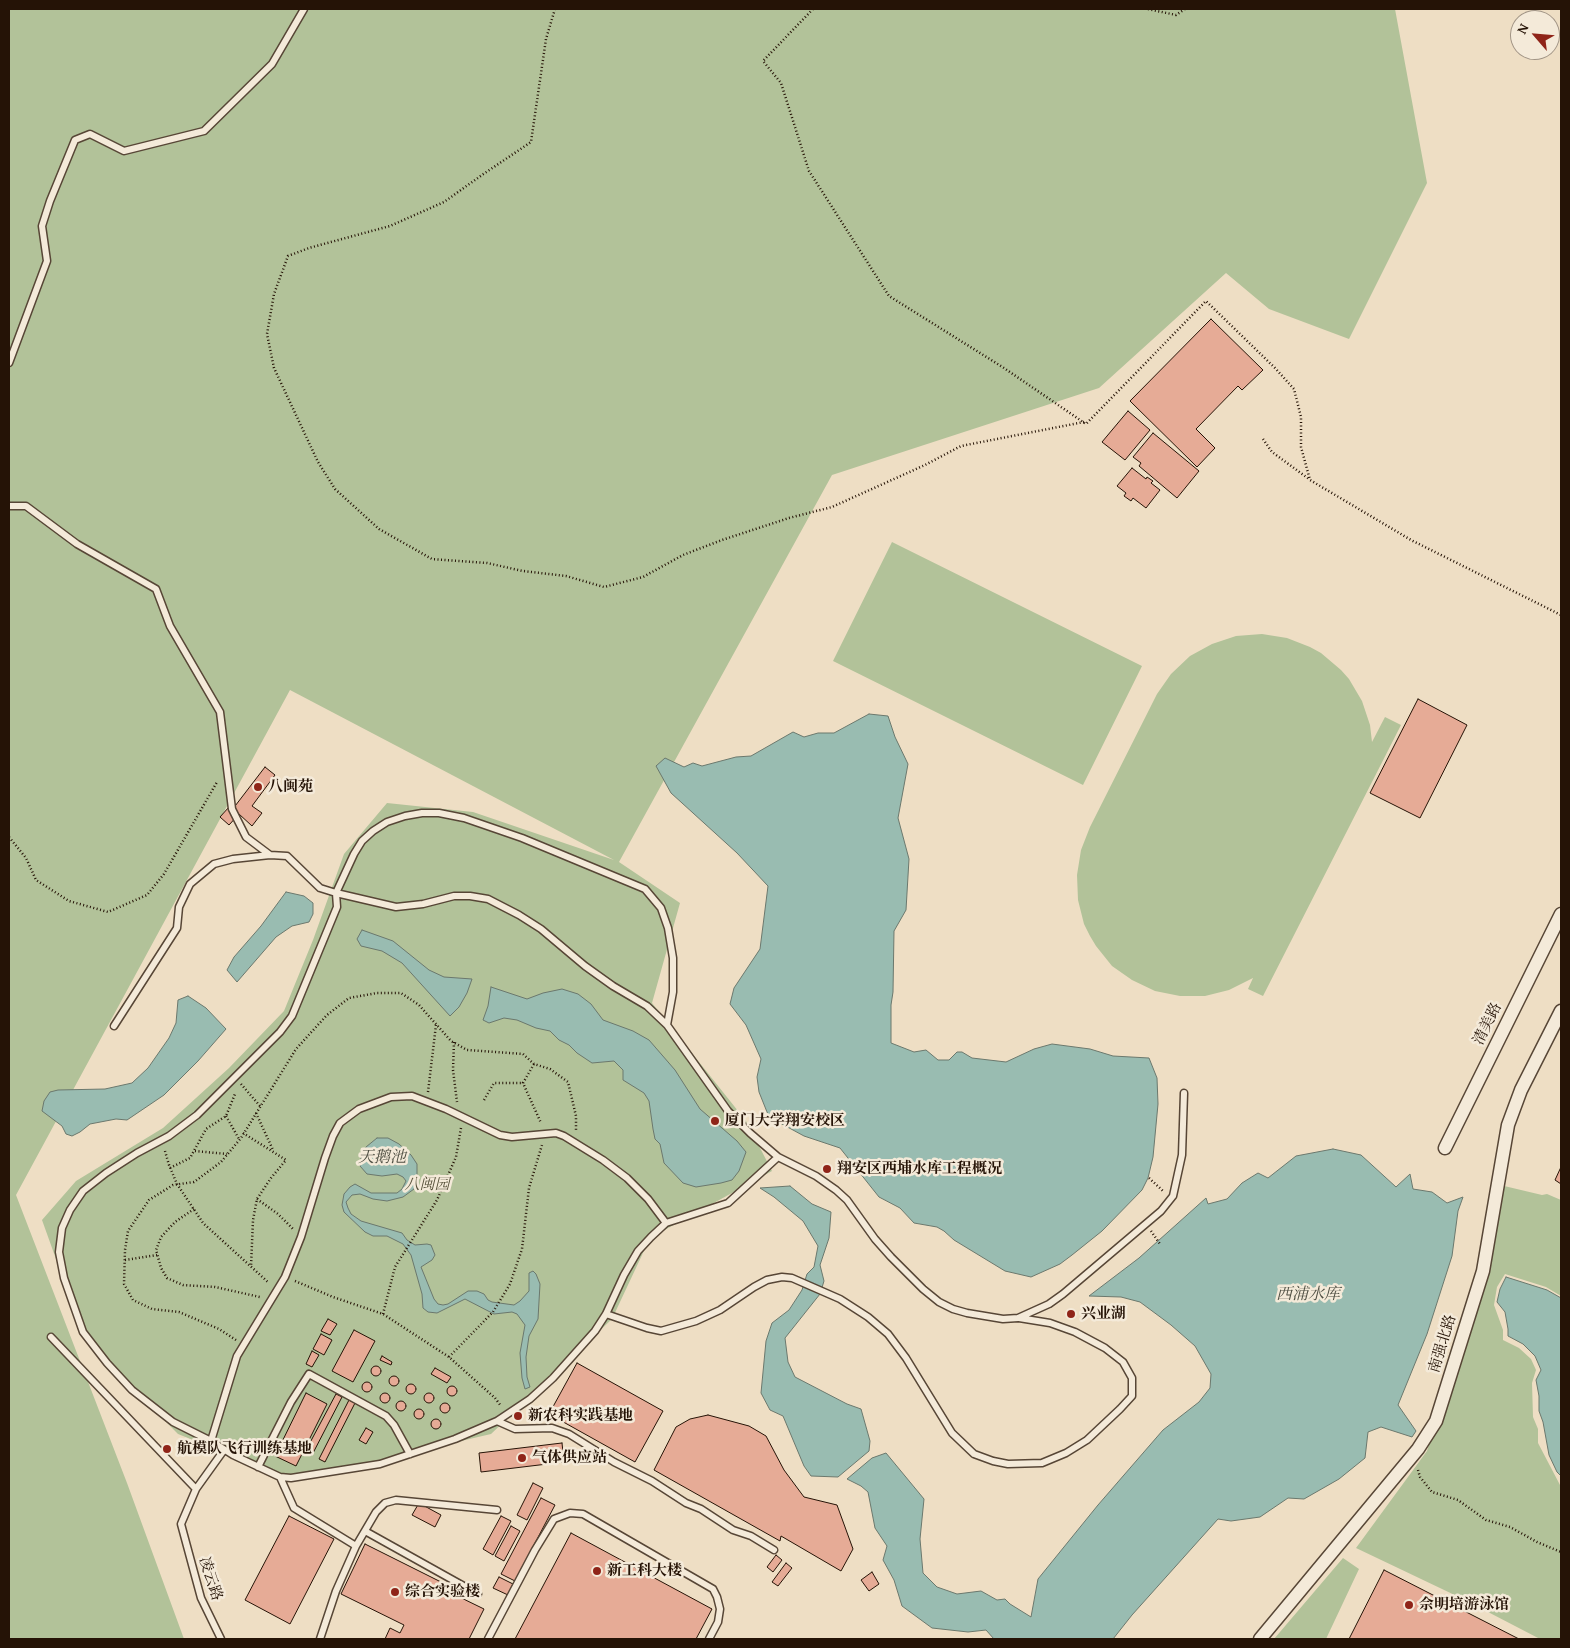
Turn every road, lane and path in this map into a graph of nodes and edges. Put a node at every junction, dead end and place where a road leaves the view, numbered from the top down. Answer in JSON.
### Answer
{"nodes":[{"id":1,"x":304,"y":9,"type":"edge"},
{"id":2,"x":555,"y":9,"type":"edge"},
{"id":3,"x":813,"y":9,"type":"edge"},
{"id":4,"x":1148,"y":9,"type":"edge"},
{"id":5,"x":1185,"y":9,"type":"edge"},
{"id":6,"x":9,"y":363,"type":"edge"},
{"id":7,"x":1084,"y":422,"type":"junction"},
{"id":8,"x":1263,"y":439,"type":"dead end"},
{"id":9,"x":1310,"y":480,"type":"junction"},
{"id":10,"x":9,"y":506,"type":"edge"},
{"id":11,"x":1561,"y":615,"type":"edge"},
{"id":12,"x":227,"y":766,"type":"junction"},
{"id":13,"x":9,"y":837,"type":"edge"},
{"id":14,"x":270,"y":855,"type":"junction"},
{"id":15,"x":336,"y":894,"type":"junction"},
{"id":16,"x":1561,"y":914,"type":"edge"},
{"id":17,"x":1561,"y":1010,"type":"edge"},
{"id":18,"x":436,"y":1025,"type":"junction"},
{"id":19,"x":667,"y":1025,"type":"junction"},
{"id":20,"x":114,"y":1026,"type":"dead end"},
{"id":21,"x":454,"y":1042,"type":"junction"},
{"id":22,"x":534,"y":1064,"type":"junction"},
{"id":23,"x":235,"y":1078,"type":"junction"},
{"id":24,"x":523,"y":1083,"type":"junction"},
{"id":25,"x":1184,"y":1093,"type":"dead end"},
{"id":26,"x":484,"y":1100,"type":"dead end"},
{"id":27,"x":425,"y":1101,"type":"junction"},
{"id":28,"x":260,"y":1106,"type":"junction"},
{"id":29,"x":256,"y":1113,"type":"junction"},
{"id":30,"x":226,"y":1116,"type":"junction"},
{"id":31,"x":462,"y":1117,"type":"junction"},
{"id":32,"x":243,"y":1133,"type":"junction"},
{"id":33,"x":545,"y":1134,"type":"junction"},
{"id":34,"x":239,"y":1139,"type":"junction"},
{"id":35,"x":162,"y":1140,"type":"junction"},
{"id":36,"x":576,"y":1143,"type":"junction"},
{"id":37,"x":1445,"y":1148,"type":"dead end"},
{"id":38,"x":273,"y":1150,"type":"junction"},
{"id":39,"x":195,"y":1151,"type":"junction"},
{"id":40,"x":227,"y":1154,"type":"junction"},
{"id":41,"x":778,"y":1158,"type":"junction"},
{"id":42,"x":170,"y":1168,"type":"junction"},
{"id":43,"x":1149,"y":1178,"type":"dead end"},
{"id":44,"x":177,"y":1184,"type":"junction"},
{"id":45,"x":258,"y":1199,"type":"junction"},
{"id":46,"x":1171,"y":1199,"type":"junction"},
{"id":47,"x":194,"y":1209,"type":"junction"},
{"id":48,"x":666,"y":1223,"type":"junction"},
{"id":49,"x":301,"y":1237,"type":"junction"},
{"id":50,"x":157,"y":1255,"type":"junction"},
{"id":51,"x":125,"y":1260,"type":"junction"},
{"id":52,"x":251,"y":1267,"type":"junction"},
{"id":53,"x":285,"y":1277,"type":"junction"},
{"id":54,"x":277,"y":1290,"type":"junction"},
{"id":55,"x":270,"y":1300,"type":"junction"},
{"id":56,"x":383,"y":1314,"type":"junction"},
{"id":57,"x":606,"y":1314,"type":"junction"},
{"id":58,"x":1018,"y":1318,"type":"junction"},
{"id":59,"x":51,"y":1337,"type":"dead end"},
{"id":60,"x":243,"y":1346,"type":"junction"},
{"id":61,"x":449,"y":1357,"type":"junction"},
{"id":62,"x":508,"y":1415,"type":"junction"},
{"id":63,"x":497,"y":1421,"type":"junction"},
{"id":64,"x":211,"y":1442,"type":"junction"},
{"id":65,"x":224,"y":1450,"type":"junction"},
{"id":66,"x":410,"y":1454,"type":"junction"},
{"id":67,"x":1410,"y":1459,"type":"junction"},
{"id":68,"x":258,"y":1466,"type":"junction"},
{"id":69,"x":280,"y":1477,"type":"junction"},
{"id":70,"x":196,"y":1489,"type":"junction"},
{"id":71,"x":496,"y":1510,"type":"dead end"},
{"id":72,"x":365,"y":1531,"type":"junction"},
{"id":73,"x":356,"y":1546,"type":"junction"},
{"id":74,"x":774,"y":1550,"type":"dead end"},
{"id":75,"x":1561,"y":1552,"type":"edge"},
{"id":76,"x":478,"y":1594,"type":"dead end"},
{"id":77,"x":221,"y":1639,"type":"edge"},
{"id":78,"x":320,"y":1639,"type":"edge"},
{"id":79,"x":488,"y":1639,"type":"edge"},
{"id":80,"x":709,"y":1639,"type":"edge"},
{"id":81,"x":1260,"y":1639,"type":"edge"}],
"edges":[{"from":1,"to":6,"type":"lane"},
{"from":2,"to":7,"type":"path"},
{"from":3,"to":7,"type":"path"},
{"from":4,"to":5,"type":"path"},
{"from":7,"to":9,"type":"path"},
{"from":8,"to":9,"type":"path"},
{"from":9,"to":11,"type":"path"},
{"from":10,"to":12,"type":"lane"},
{"from":12,"to":13,"type":"path"},
{"from":12,"to":14,"type":"lane"},
{"from":14,"to":15,"type":"lane"},
{"from":14,"to":20,"type":"lane"},
{"from":15,"to":19,"type":"lane"},
{"from":15,"to":19,"type":"lane"},
{"from":15,"to":23,"type":"lane"},
{"from":16,"to":37,"type":"street","name":"清美路"},
{"from":17,"to":67,"type":"street","name":"南强北路"},
{"from":18,"to":21,"type":"path"},
{"from":18,"to":27,"type":"path"},
{"from":18,"to":28,"type":"path"},
{"from":19,"to":41,"type":"lane"},
{"from":21,"to":22,"type":"path"},
{"from":21,"to":31,"type":"path"},
{"from":22,"to":24,"type":"path"},
{"from":22,"to":36,"type":"path"},
{"from":23,"to":28,"type":"path"},
{"from":23,"to":30,"type":"path"},
{"from":23,"to":35,"type":"lane"},
{"from":24,"to":26,"type":"path"},
{"from":24,"to":33,"type":"path"},
{"from":25,"to":46,"type":"lane"},
{"from":27,"to":31,"type":"lane"},
{"from":27,"to":49,"type":"lane"},
{"from":28,"to":29,"type":"path"},
{"from":29,"to":32,"type":"path"},
{"from":29,"to":38,"type":"path"},
{"from":30,"to":34,"type":"path"},
{"from":30,"to":39,"type":"path"},
{"from":31,"to":33,"type":"lane"},
{"from":31,"to":56,"type":"path"},
{"from":32,"to":34,"type":"path"},
{"from":32,"to":38,"type":"path"},
{"from":33,"to":36,"type":"lane"},
{"from":33,"to":61,"type":"path"},
{"from":34,"to":40,"type":"path"},
{"from":35,"to":42,"type":"path"},
{"from":35,"to":64,"type":"lane"},
{"from":36,"to":48,"type":"lane"},
{"from":38,"to":45,"type":"path"},
{"from":39,"to":40,"type":"path"},
{"from":39,"to":42,"type":"path"},
{"from":40,"to":44,"type":"path"},
{"from":41,"to":48,"type":"lane"},
{"from":41,"to":58,"type":"lane"},
{"from":42,"to":44,"type":"path"},
{"from":43,"to":46,"type":"path"},
{"from":44,"to":47,"type":"path"},
{"from":44,"to":51,"type":"path"},
{"from":45,"to":49,"type":"path"},
{"from":45,"to":52,"type":"path"},
{"from":46,"to":58,"type":"lane"},
{"from":47,"to":50,"type":"path"},
{"from":47,"to":52,"type":"path"},
{"from":48,"to":57,"type":"lane"},
{"from":49,"to":53,"type":"lane"},
{"from":50,"to":51,"type":"path"},
{"from":50,"to":55,"type":"path"},
{"from":51,"to":60,"type":"path"},
{"from":52,"to":54,"type":"path"},
{"from":53,"to":54,"type":"lane"},
{"from":53,"to":56,"type":"path"},
{"from":54,"to":55,"type":"lane"},
{"from":55,"to":60,"type":"lane"},
{"from":56,"to":61,"type":"path"},
{"from":57,"to":58,"type":"lane"},
{"from":57,"to":62,"type":"lane"},
{"from":59,"to":70,"type":"lane"},
{"from":60,"to":64,"type":"lane"},
{"from":61,"to":62,"type":"path"},
{"from":62,"to":63,"type":"lane"},
{"from":63,"to":66,"type":"lane"},
{"from":63,"to":74,"type":"lane"},
{"from":64,"to":65,"type":"lane"},
{"from":65,"to":68,"type":"lane"},
{"from":65,"to":70,"type":"lane"},
{"from":66,"to":68,"type":"lane"},
{"from":66,"to":69,"type":"lane"},
{"from":67,"to":75,"type":"path"},
{"from":67,"to":81,"type":"street","name":"南强北路"},
{"from":68,"to":69,"type":"lane"},
{"from":69,"to":73,"type":"lane"},
{"from":70,"to":77,"type":"lane","name":"凌云路"},
{"from":71,"to":72,"type":"lane"},
{"from":72,"to":73,"type":"lane"},
{"from":72,"to":76,"type":"lane"},
{"from":73,"to":78,"type":"lane"},
{"from":79,"to":80,"type":"lane"}]}
